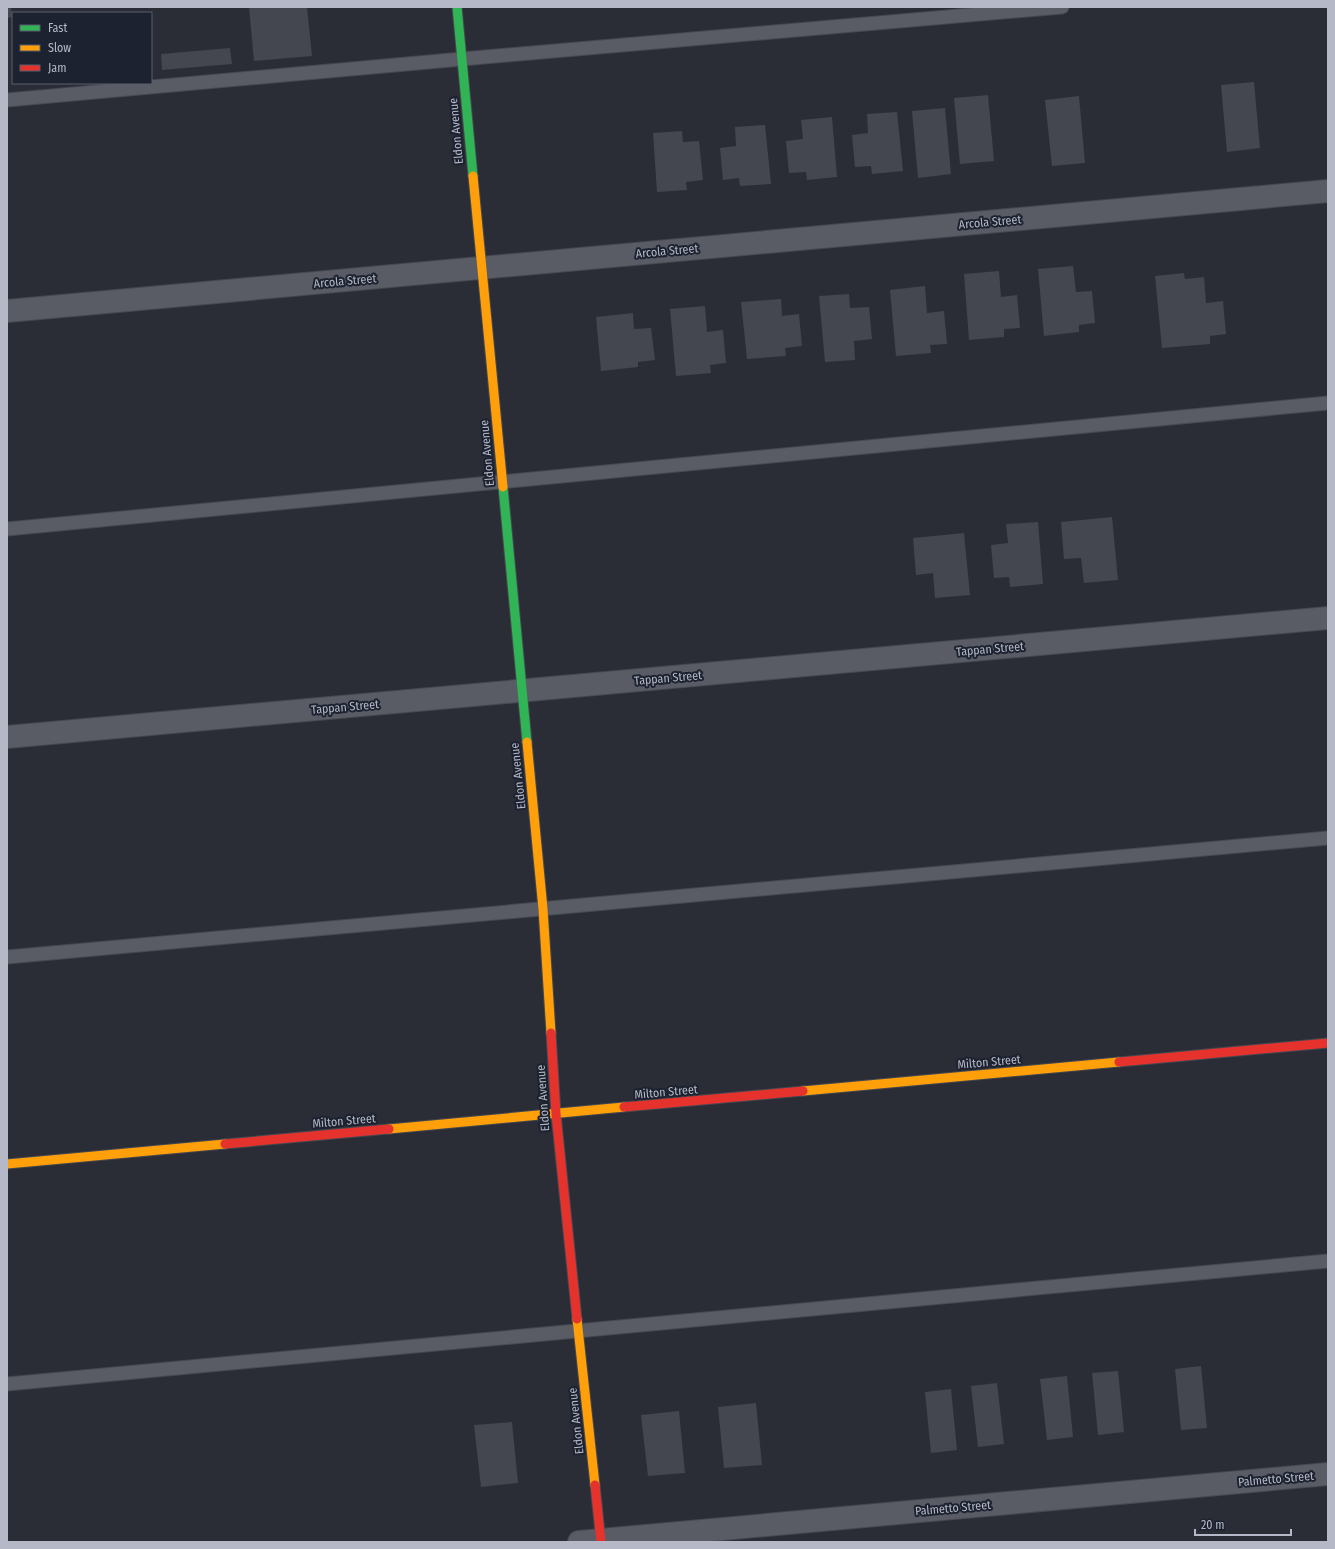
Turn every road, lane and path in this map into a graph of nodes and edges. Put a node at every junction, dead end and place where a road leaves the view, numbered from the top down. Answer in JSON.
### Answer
{"nodes":[{"id":1,"x":457,"y":7,"type":"edge"},
{"id":2,"x":1062,"y":7,"type":"edge"},
{"id":3,"x":462,"y":58,"type":"junction"},
{"id":4,"x":7,"y":100,"type":"edge"},
{"id":5,"x":1328,"y":191,"type":"edge"},
{"id":6,"x":481,"y":268,"type":"junction"},
{"id":7,"x":7,"y":311,"type":"edge"},
{"id":8,"x":1328,"y":403,"type":"edge"},
{"id":9,"x":502,"y":482,"type":"junction"},
{"id":10,"x":7,"y":529,"type":"edge"},
{"id":11,"x":1328,"y":618,"type":"edge"},
{"id":12,"x":521,"y":691,"type":"junction"},
{"id":13,"x":7,"y":738,"type":"edge"},
{"id":14,"x":1328,"y":838,"type":"edge"},
{"id":15,"x":543,"y":909,"type":"junction"},
{"id":16,"x":7,"y":957,"type":"edge"},
{"id":17,"x":1328,"y":1043,"type":"edge"},
{"id":18,"x":556,"y":1114,"type":"junction"},
{"id":19,"x":7,"y":1164,"type":"edge"},
{"id":20,"x":1328,"y":1261,"type":"edge"},
{"id":21,"x":578,"y":1331,"type":"junction"},
{"id":22,"x":7,"y":1384,"type":"edge"},
{"id":23,"x":1328,"y":1474,"type":"edge"},
{"id":24,"x":601,"y":1541,"type":"edge"},
{"id":25,"x":579,"y":1542,"type":"edge"}],
"edges":[{"from":1,"to":3,"type":"street","name":"Eldon Avenue"},
{"from":2,"to":3,"type":"lane"},
{"from":3,"to":4,"type":"lane"},
{"from":3,"to":6,"type":"street","name":"Eldon Avenue"},
{"from":5,"to":6,"type":"street","name":"Arcola Street"},
{"from":6,"to":7,"type":"street","name":"Arcola Street"},
{"from":6,"to":9,"type":"street","name":"Eldon Avenue"},
{"from":8,"to":9,"type":"lane"},
{"from":9,"to":10,"type":"lane"},
{"from":9,"to":12,"type":"street","name":"Eldon Avenue"},
{"from":11,"to":12,"type":"street","name":"Tappan Street"},
{"from":12,"to":13,"type":"street","name":"Tappan Street"},
{"from":12,"to":15,"type":"street","name":"Eldon Avenue"},
{"from":14,"to":15,"type":"lane"},
{"from":15,"to":16,"type":"lane"},
{"from":15,"to":18,"type":"street","name":"Eldon Avenue"},
{"from":17,"to":18,"type":"street","name":"Milton Street"},
{"from":18,"to":19,"type":"street","name":"Milton Street"},
{"from":18,"to":21,"type":"street","name":"Eldon Avenue"},
{"from":20,"to":21,"type":"lane"},
{"from":21,"to":22,"type":"lane"},
{"from":21,"to":24,"type":"street","name":"Eldon Avenue"},
{"from":23,"to":24,"type":"street","name":"Palmetto Street"},
{"from":24,"to":25,"type":"street","name":"Palmetto Street"}]}
